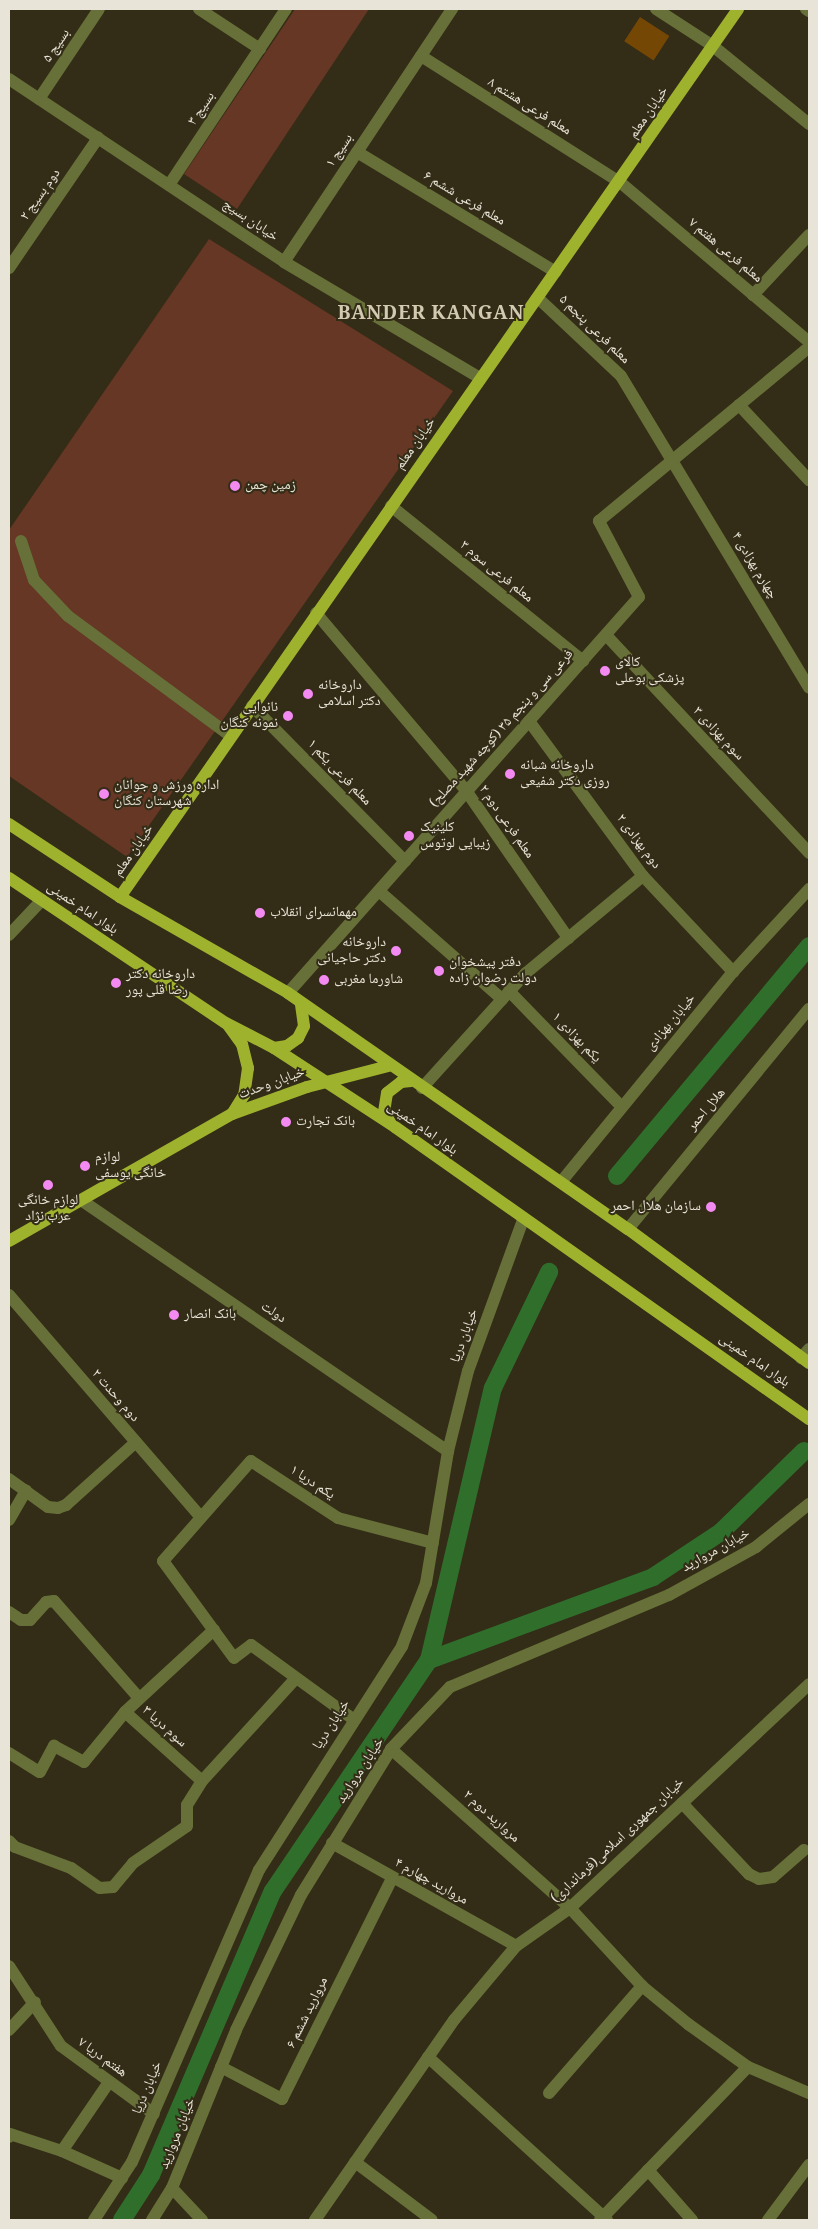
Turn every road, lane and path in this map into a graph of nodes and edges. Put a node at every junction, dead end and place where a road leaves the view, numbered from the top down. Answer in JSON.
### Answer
{"nodes":[{"id":1,"x":99,"y":9,"type":"edge"},
{"id":2,"x":199,"y":9,"type":"edge"},
{"id":3,"x":286,"y":9,"type":"edge"},
{"id":4,"x":452,"y":9,"type":"edge"},
{"id":5,"x":656,"y":9,"type":"edge"},
{"id":6,"x":738,"y":9,"type":"edge"},
{"id":7,"x":713,"y":46,"type":"junction"},
{"id":8,"x":260,"y":49,"type":"junction"},
{"id":9,"x":420,"y":56,"type":"junction"},
{"id":10,"x":9,"y":79,"type":"edge"},
{"id":11,"x":39,"y":99,"type":"junction"},
{"id":12,"x":809,"y":124,"type":"edge"},
{"id":13,"x":98,"y":138,"type":"junction"},
{"id":14,"x":357,"y":152,"type":"junction"},
{"id":15,"x":620,"y":183,"type":"junction"},
{"id":16,"x":169,"y":185,"type":"junction"},
{"id":17,"x":809,"y":235,"type":"edge"},
{"id":18,"x":284,"y":262,"type":"junction"},
{"id":19,"x":9,"y":268,"type":"edge"},
{"id":20,"x":556,"y":272,"type":"junction"},
{"id":21,"x":753,"y":295,"type":"junction"},
{"id":22,"x":539,"y":299,"type":"junction"},
{"id":23,"x":809,"y":342,"type":"edge"},
{"id":24,"x":809,"y":347,"type":"edge"},
{"id":25,"x":480,"y":378,"type":"junction"},
{"id":26,"x":740,"y":405,"type":"junction"},
{"id":27,"x":674,"y":460,"type":"junction"},
{"id":28,"x":809,"y":480,"type":"edge"},
{"id":29,"x":391,"y":506,"type":"junction"},
{"id":30,"x":21,"y":541,"type":"dead end"},
{"id":31,"x":316,"y":614,"type":"junction"},
{"id":32,"x":606,"y":635,"type":"junction"},
{"id":33,"x":582,"y":661,"type":"junction"},
{"id":34,"x":809,"y":688,"type":"edge"},
{"id":35,"x":252,"y":706,"type":"junction"},
{"id":36,"x":529,"y":721,"type":"junction"},
{"id":37,"x":231,"y":736,"type":"junction"},
{"id":38,"x":467,"y":792,"type":"junction"},
{"id":39,"x":9,"y":824,"type":"edge"},
{"id":40,"x":809,"y":853,"type":"edge"},
{"id":41,"x":405,"y":861,"type":"junction"},
{"id":42,"x":643,"y":876,"type":"junction"},
{"id":43,"x":9,"y":878,"type":"edge"},
{"id":44,"x":809,"y":889,"type":"edge"},
{"id":45,"x":379,"y":891,"type":"junction"},
{"id":46,"x":120,"y":897,"type":"junction"},
{"id":47,"x":42,"y":900,"type":"junction"},
{"id":48,"x":9,"y":935,"type":"edge"},
{"id":49,"x":568,"y":938,"type":"junction"},
{"id":50,"x":733,"y":972,"type":"junction"},
{"id":51,"x":288,"y":993,"type":"junction"},
{"id":52,"x":506,"y":995,"type":"junction"},
{"id":53,"x":301,"y":1005,"type":"junction"},
{"id":54,"x":809,"y":1009,"type":"edge"},
{"id":55,"x":226,"y":1023,"type":"junction"},
{"id":56,"x":274,"y":1048,"type":"junction"},
{"id":57,"x":388,"y":1066,"type":"junction"},
{"id":58,"x":411,"y":1081,"type":"junction"},
{"id":59,"x":323,"y":1082,"type":"junction"},
{"id":60,"x":422,"y":1088,"type":"junction"},
{"id":61,"x":621,"y":1106,"type":"junction"},
{"id":62,"x":232,"y":1114,"type":"junction"},
{"id":63,"x":395,"y":1127,"type":"junction"},
{"id":64,"x":561,"y":1182,"type":"junction"},
{"id":65,"x":81,"y":1200,"type":"junction"},
{"id":66,"x":523,"y":1220,"type":"junction"},
{"id":67,"x":628,"y":1229,"type":"junction"},
{"id":68,"x":9,"y":1241,"type":"edge"},
{"id":69,"x":9,"y":1295,"type":"edge"},
{"id":70,"x":807,"y":1357,"type":"edge"},
{"id":71,"x":809,"y":1418,"type":"edge"},
{"id":72,"x":136,"y":1442,"type":"junction"},
{"id":73,"x":448,"y":1451,"type":"junction"},
{"id":74,"x":9,"y":1478,"type":"edge"},
{"id":75,"x":26,"y":1490,"type":"junction"},
{"id":76,"x":809,"y":1504,"type":"edge"},
{"id":77,"x":200,"y":1516,"type":"junction"},
{"id":78,"x":9,"y":1520,"type":"edge"},
{"id":79,"x":432,"y":1543,"type":"junction"},
{"id":80,"x":9,"y":1612,"type":"edge"},
{"id":81,"x":214,"y":1630,"type":"junction"},
{"id":82,"x":296,"y":1678,"type":"junction"},
{"id":83,"x":809,"y":1684,"type":"edge"},
{"id":84,"x":139,"y":1698,"type":"junction"},
{"id":85,"x":124,"y":1712,"type":"junction"},
{"id":86,"x":353,"y":1719,"type":"junction"},
{"id":87,"x":391,"y":1749,"type":"junction"},
{"id":88,"x":9,"y":1753,"type":"edge"},
{"id":89,"x":202,"y":1781,"type":"junction"},
{"id":90,"x":682,"y":1803,"type":"junction"},
{"id":91,"x":332,"y":1843,"type":"junction"},
{"id":92,"x":11,"y":1847,"type":"edge"},
{"id":93,"x":804,"y":1850,"type":"dead end"},
{"id":94,"x":392,"y":1878,"type":"junction"},
{"id":95,"x":570,"y":1908,"type":"junction"},
{"id":96,"x":516,"y":1946,"type":"junction"},
{"id":97,"x":9,"y":1966,"type":"edge"},
{"id":98,"x":642,"y":1986,"type":"junction"},
{"id":99,"x":35,"y":2002,"type":"junction"},
{"id":100,"x":9,"y":2030,"type":"edge"},
{"id":101,"x":428,"y":2057,"type":"junction"},
{"id":102,"x":221,"y":2067,"type":"junction"},
{"id":103,"x":748,"y":2067,"type":"junction"},
{"id":104,"x":109,"y":2082,"type":"junction"},
{"id":105,"x":549,"y":2093,"type":"dead end"},
{"id":106,"x":809,"y":2093,"type":"edge"},
{"id":107,"x":154,"y":2114,"type":"junction"},
{"id":108,"x":9,"y":2137,"type":"edge"},
{"id":109,"x":62,"y":2151,"type":"junction"},
{"id":110,"x":355,"y":2162,"type":"junction"},
{"id":111,"x":809,"y":2166,"type":"edge"},
{"id":112,"x":648,"y":2170,"type":"junction"},
{"id":113,"x":122,"y":2178,"type":"junction"},
{"id":114,"x":172,"y":2188,"type":"junction"},
{"id":115,"x":604,"y":2219,"type":"edge"},
{"id":116,"x":94,"y":2220,"type":"edge"},
{"id":117,"x":152,"y":2220,"type":"edge"},
{"id":118,"x":202,"y":2220,"type":"edge"},
{"id":119,"x":315,"y":2220,"type":"edge"},
{"id":120,"x":432,"y":2220,"type":"edge"},
{"id":121,"x":692,"y":2220,"type":"edge"},
{"id":122,"x":768,"y":2220,"type":"edge"}],
"edges":[{"from":1,"to":11,"type":"street","name":"بسیج ۵"},
{"from":2,"to":8,"type":"street"},
{"from":3,"to":8,"type":"street","name":"بسیج ۳"},
{"from":4,"to":9,"type":"street","name":"بسیج ۱"},
{"from":5,"to":7,"type":"street"},
{"from":6,"to":7,"type":"main road","name":"خیابان معلم"},
{"from":7,"to":12,"type":"street"},
{"from":7,"to":15,"type":"main road","name":"خیابان معلم"},
{"from":8,"to":16,"type":"street","name":"بسیج ۳"},
{"from":9,"to":14,"type":"street","name":"بسیج ۱"},
{"from":9,"to":15,"type":"street","name":"معلم فرعی هشتم ۸"},
{"from":10,"to":11,"type":"street","name":"خیابان بسیج"},
{"from":11,"to":13,"type":"street","name":"خیابان بسیج"},
{"from":13,"to":16,"type":"street","name":"خیابان بسیج"},
{"from":13,"to":19,"type":"street","name":"دوم بسیج ۲"},
{"from":14,"to":18,"type":"street","name":"بسیج ۱"},
{"from":14,"to":20,"type":"street","name":"معلم فرعی ششم ۶"},
{"from":15,"to":20,"type":"main road","name":"خیابان معلم"},
{"from":15,"to":21,"type":"street","name":"معلم فرعی هفتم ۷"},
{"from":16,"to":18,"type":"street","name":"خیابان بسیج"},
{"from":17,"to":21,"type":"street"},
{"from":18,"to":25,"type":"street","name":"خیابان بسیج"},
{"from":20,"to":22,"type":"main road","name":"خیابان معلم"},
{"from":21,"to":23,"type":"street","name":"معلم فرعی هفتم ۷"},
{"from":22,"to":25,"type":"main road","name":"خیابان معلم"},
{"from":22,"to":27,"type":"street","name":"معلم فرعی پنجم ۵"},
{"from":24,"to":26,"type":"street"},
{"from":25,"to":29,"type":"main road","name":"خیابان معلم"},
{"from":26,"to":27,"type":"street"},
{"from":26,"to":28,"type":"street"},
{"from":27,"to":32,"type":"street","name":"فرعی سی و پنجم ۳۵ (کوچه شهید مصلح)"},
{"from":27,"to":34,"type":"street","name":"چهارم بهزادی ۴"},
{"from":29,"to":31,"type":"main road","name":"خیابان معلم"},
{"from":29,"to":33,"type":"street","name":"معلم فرعی سوم ۳"},
{"from":30,"to":37,"type":"street"},
{"from":31,"to":35,"type":"main road","name":"خیابان معلم"},
{"from":31,"to":38,"type":"street","name":"معلم فرعی دوم ۲"},
{"from":32,"to":33,"type":"street","name":"فرعی سی و پنجم ۳۵ (کوچه شهید مصلح)"},
{"from":32,"to":40,"type":"street","name":"سوم بهزادی ۳"},
{"from":33,"to":36,"type":"street","name":"فرعی سی و پنجم ۳۵ (کوچه شهید مصلح)"},
{"from":35,"to":37,"type":"main road","name":"خیابان معلم"},
{"from":35,"to":41,"type":"street","name":"معلم فرعی یکم ۱"},
{"from":36,"to":38,"type":"street","name":"فرعی سی و پنجم ۳۵ (کوچه شهید مصلح)"},
{"from":36,"to":42,"type":"street","name":"دوم بهزادی ۲"},
{"from":37,"to":46,"type":"main road","name":"خیابان معلم"},
{"from":38,"to":41,"type":"street","name":"فرعی سی و پنجم ۳۵ (کوچه شهید مصلح)"},
{"from":38,"to":49,"type":"street","name":"معلم فرعی دوم ۲"},
{"from":39,"to":46,"type":"main road"},
{"from":41,"to":45,"type":"street","name":"فرعی سی و پنجم ۳۵ (کوچه شهید مصلح)"},
{"from":42,"to":49,"type":"street"},
{"from":42,"to":50,"type":"street","name":"دوم بهزادی ۲"},
{"from":43,"to":47,"type":"main road","name":"بلوار امام خمینی"},
{"from":44,"to":50,"type":"street","name":"خیابان بهزادی"},
{"from":45,"to":51,"type":"street","name":"فرعی سی و پنجم ۳۵ (کوچه شهید مصلح)"},
{"from":45,"to":52,"type":"street","name":"یکم بهزادی ۱"},
{"from":46,"to":51,"type":"main road"},
{"from":47,"to":48,"type":"street"},
{"from":47,"to":55,"type":"main road","name":"بلوار امام خمینی"},
{"from":49,"to":52,"type":"street"},
{"from":50,"to":61,"type":"street","name":"خیابان بهزادی"},
{"from":51,"to":53,"type":"main road"},
{"from":52,"to":60,"type":"street"},
{"from":52,"to":61,"type":"street","name":"یکم بهزادی ۱"},
{"from":53,"to":56,"type":"main road"},
{"from":53,"to":57,"type":"main road"},
{"from":54,"to":67,"type":"street","name":"هلال احمر"},
{"from":55,"to":56,"type":"main road","name":"بلوار امام خمینی"},
{"from":55,"to":62,"type":"main road","name":"خیابان وحدت"},
{"from":56,"to":59,"type":"main road","name":"بلوار امام خمینی"},
{"from":57,"to":58,"type":"main road"},
{"from":57,"to":59,"type":"main road","name":"خیابان وحدت"},
{"from":58,"to":60,"type":"main road"},
{"from":58,"to":63,"type":"main road"},
{"from":59,"to":62,"type":"main road","name":"خیابان وحدت"},
{"from":59,"to":63,"type":"main road","name":"بلوار امام خمینی"},
{"from":60,"to":64,"type":"main road"},
{"from":61,"to":64,"type":"street","name":"خیابان بهزادی"},
{"from":62,"to":65,"type":"main road","name":"خیابان وحدت"},
{"from":63,"to":66,"type":"main road","name":"بلوار امام خمینی"},
{"from":64,"to":67,"type":"main road"},
{"from":65,"to":68,"type":"main road","name":"خیابان وحدت"},
{"from":65,"to":73,"type":"street","name":"دولت"},
{"from":66,"to":71,"type":"main road","name":"بلوار امام خمینی"},
{"from":66,"to":73,"type":"street","name":"خیابان دریا"},
{"from":67,"to":70,"type":"main road"},
{"from":69,"to":72,"type":"street","name":"دوم وحدت ۲"},
{"from":72,"to":75,"type":"street"},
{"from":72,"to":77,"type":"street","name":"دوم وحدت ۲"},
{"from":73,"to":79,"type":"street","name":"خیابان دریا"},
{"from":74,"to":75,"type":"street"},
{"from":75,"to":78,"type":"street"},
{"from":76,"to":87,"type":"street","name":"خیابان مروارید"},
{"from":77,"to":79,"type":"street","name":"یکم دریا ۱"},
{"from":77,"to":81,"type":"street"},
{"from":79,"to":86,"type":"street","name":"خیابان دریا"},
{"from":80,"to":84,"type":"street"},
{"from":81,"to":82,"type":"street"},
{"from":81,"to":84,"type":"street"},
{"from":82,"to":86,"type":"street"},
{"from":82,"to":89,"type":"street"},
{"from":83,"to":90,"type":"street","name":"خیابان جمهوری اسلامی(فرمانداری)"},
{"from":84,"to":85,"type":"street"},
{"from":85,"to":88,"type":"street","name":"سوم دریا ۳"},
{"from":85,"to":89,"type":"street","name":"سوم دریا ۳"},
{"from":86,"to":107,"type":"street","name":"خیابان دریا"},
{"from":87,"to":91,"type":"street","name":"خیابان مروارید"},
{"from":87,"to":95,"type":"street","name":"مروارید دوم ۲"},
{"from":89,"to":92,"type":"street"},
{"from":90,"to":93,"type":"street"},
{"from":90,"to":95,"type":"street","name":"خیابان جمهوری اسلامی(فرمانداری)"},
{"from":91,"to":94,"type":"street","name":"مروارید چهارم ۴"},
{"from":91,"to":102,"type":"street","name":"خیابان مروارید"},
{"from":94,"to":96,"type":"street","name":"مروارید چهارم ۴"},
{"from":94,"to":102,"type":"street","name":"مروارید ششم ۶"},
{"from":95,"to":96,"type":"street","name":"خیابان جمهوری اسلامی(فرمانداری)"},
{"from":95,"to":98,"type":"street","name":"مروارید دوم ۲"},
{"from":96,"to":101,"type":"street","name":"خیابان جمهوری اسلامی(فرمانداری)"},
{"from":97,"to":99,"type":"street","name":"هفتم دریا ۷"},
{"from":98,"to":103,"type":"street","name":"مروارید دوم ۲"},
{"from":98,"to":105,"type":"street"},
{"from":99,"to":100,"type":"street"},
{"from":99,"to":104,"type":"street","name":"هفتم دریا ۷"},
{"from":101,"to":110,"type":"street","name":"خیابان جمهوری اسلامی(فرمانداری)"},
{"from":101,"to":115,"type":"street"},
{"from":102,"to":114,"type":"street","name":"خیابان مروارید"},
{"from":103,"to":106,"type":"street","name":"مروارید دوم ۲"},
{"from":103,"to":112,"type":"street"},
{"from":104,"to":107,"type":"street","name":"هفتم دریا ۷"},
{"from":104,"to":109,"type":"street"},
{"from":107,"to":113,"type":"street","name":"خیابان دریا"},
{"from":108,"to":109,"type":"street"},
{"from":109,"to":113,"type":"street"},
{"from":110,"to":119,"type":"street","name":"خیابان جمهوری اسلامی(فرمانداری)"},
{"from":110,"to":120,"type":"street"},
{"from":111,"to":122,"type":"street"},
{"from":112,"to":115,"type":"street"},
{"from":112,"to":121,"type":"street"},
{"from":113,"to":116,"type":"street","name":"خیابان دریا"},
{"from":114,"to":117,"type":"street","name":"خیابان مروارید"},
{"from":114,"to":118,"type":"street"}]}
